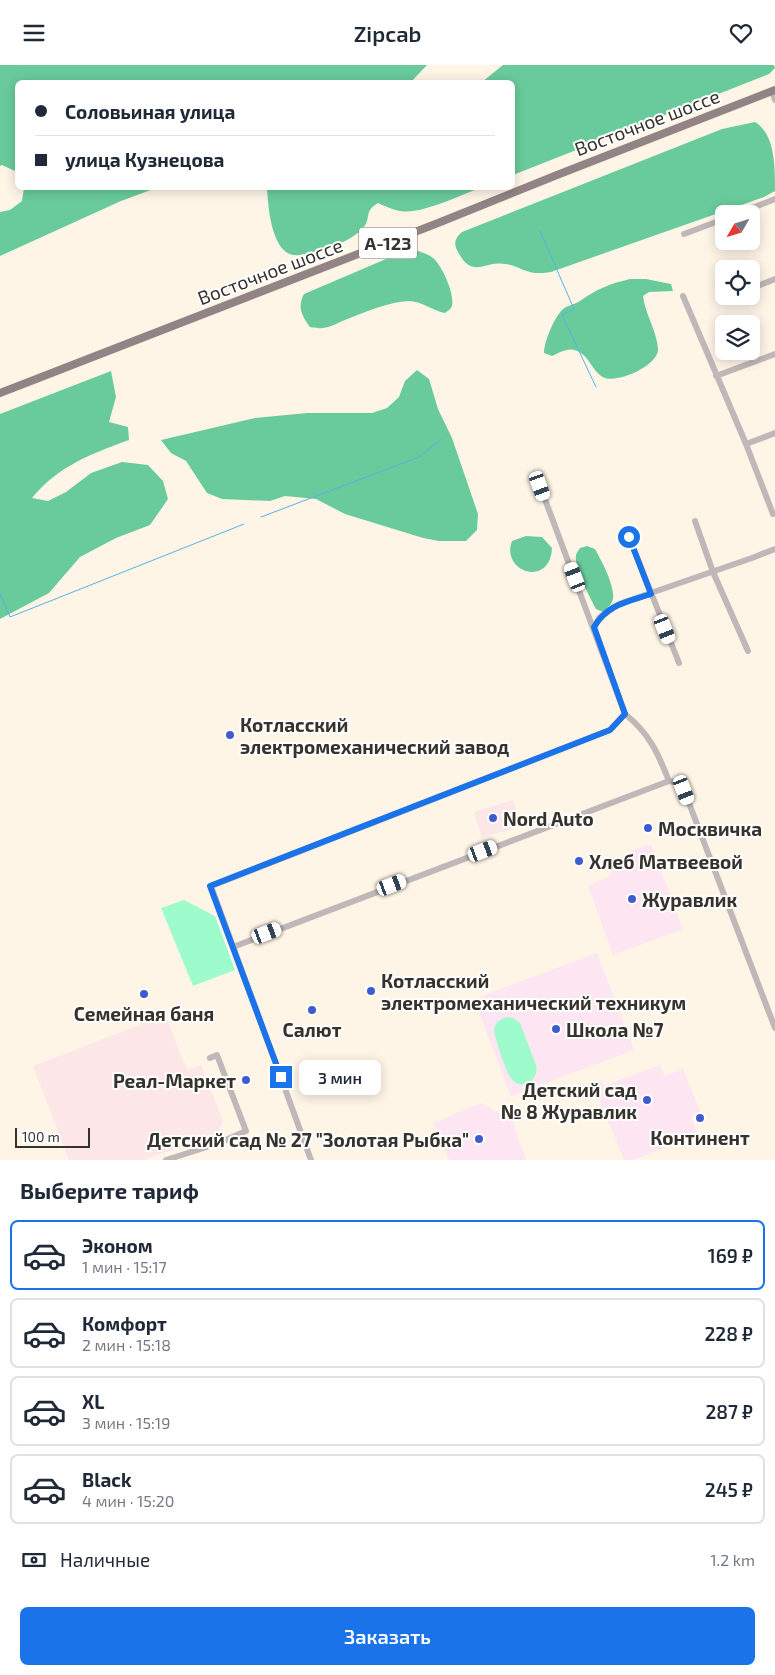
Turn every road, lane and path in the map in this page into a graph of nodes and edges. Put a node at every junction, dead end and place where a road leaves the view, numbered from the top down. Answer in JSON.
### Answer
{"nodes":[{"id":1,"x":773,"y":90,"type":"edge"},
{"id":2,"x":775,"y":100,"type":"edge"},
{"id":3,"x":775,"y":199,"type":"edge"},
{"id":4,"x":760,"y":205,"type":"edge"},
{"id":5,"x":715,"y":222,"type":"edge"},
{"id":6,"x":684,"y":234,"type":"dead end"},
{"id":7,"x":775,"y":279,"type":"edge"},
{"id":8,"x":760,"y":285,"type":"edge"},
{"id":9,"x":683,"y":296,"type":"dead end"},
{"id":10,"x":775,"y":354,"type":"edge"},
{"id":11,"x":716,"y":376,"type":"junction"},
{"id":12,"x":0,"y":393,"type":"edge"},
{"id":13,"x":775,"y":433,"type":"edge"},
{"id":14,"x":746,"y":444,"type":"junction"},
{"id":15,"x":540,"y":486,"type":"dead end"},
{"id":16,"x":772,"y":505,"type":"edge"},
{"id":17,"x":773,"y":514,"type":"dead end"},
{"id":18,"x":695,"y":521,"type":"dead end"},
{"id":19,"x":629,"y":537,"type":"dead end"},
{"id":20,"x":775,"y":549,"type":"edge"},
{"id":21,"x":714,"y":572,"type":"junction"},
{"id":22,"x":651,"y":594,"type":"junction"},
{"id":23,"x":594,"y":627,"type":"junction"},
{"id":24,"x":748,"y":651,"type":"dead end"},
{"id":25,"x":679,"y":663,"type":"dead end"},
{"id":26,"x":625,"y":714,"type":"junction"},
{"id":27,"x":669,"y":781,"type":"junction"},
{"id":28,"x":233,"y":947,"type":"junction"},
{"id":29,"x":775,"y":1028,"type":"edge"},
{"id":30,"x":210,"y":1058,"type":"dead end"},
{"id":31,"x":166,"y":1160,"type":"edge"},
{"id":32,"x":311,"y":1160,"type":"edge"}],
"edges":[{"from":1,"to":2,"type":"street"},
{"from":1,"to":12,"type":"main road","name":"Восточное шоссе","number":"А-123"},
{"from":3,"to":4,"type":"street"},
{"from":5,"to":6,"type":"street"},
{"from":7,"to":8,"type":"street"},
{"from":9,"to":11,"type":"street"},
{"from":10,"to":11,"type":"street"},
{"from":11,"to":14,"type":"street"},
{"from":13,"to":14,"type":"street"},
{"from":14,"to":16,"type":"street"},
{"from":15,"to":23,"type":"street"},
{"from":16,"to":17,"type":"street"},
{"from":18,"to":21,"type":"street"},
{"from":19,"to":22,"type":"street"},
{"from":20,"to":21,"type":"street"},
{"from":21,"to":22,"type":"street"},
{"from":21,"to":24,"type":"street"},
{"from":22,"to":23,"type":"street"},
{"from":22,"to":25,"type":"street"},
{"from":23,"to":26,"type":"street"},
{"from":26,"to":27,"type":"street"},
{"from":26,"to":28,"type":"street"},
{"from":27,"to":28,"type":"street"},
{"from":27,"to":29,"type":"street"},
{"from":28,"to":32,"type":"street"},
{"from":30,"to":31,"type":"street"}]}
